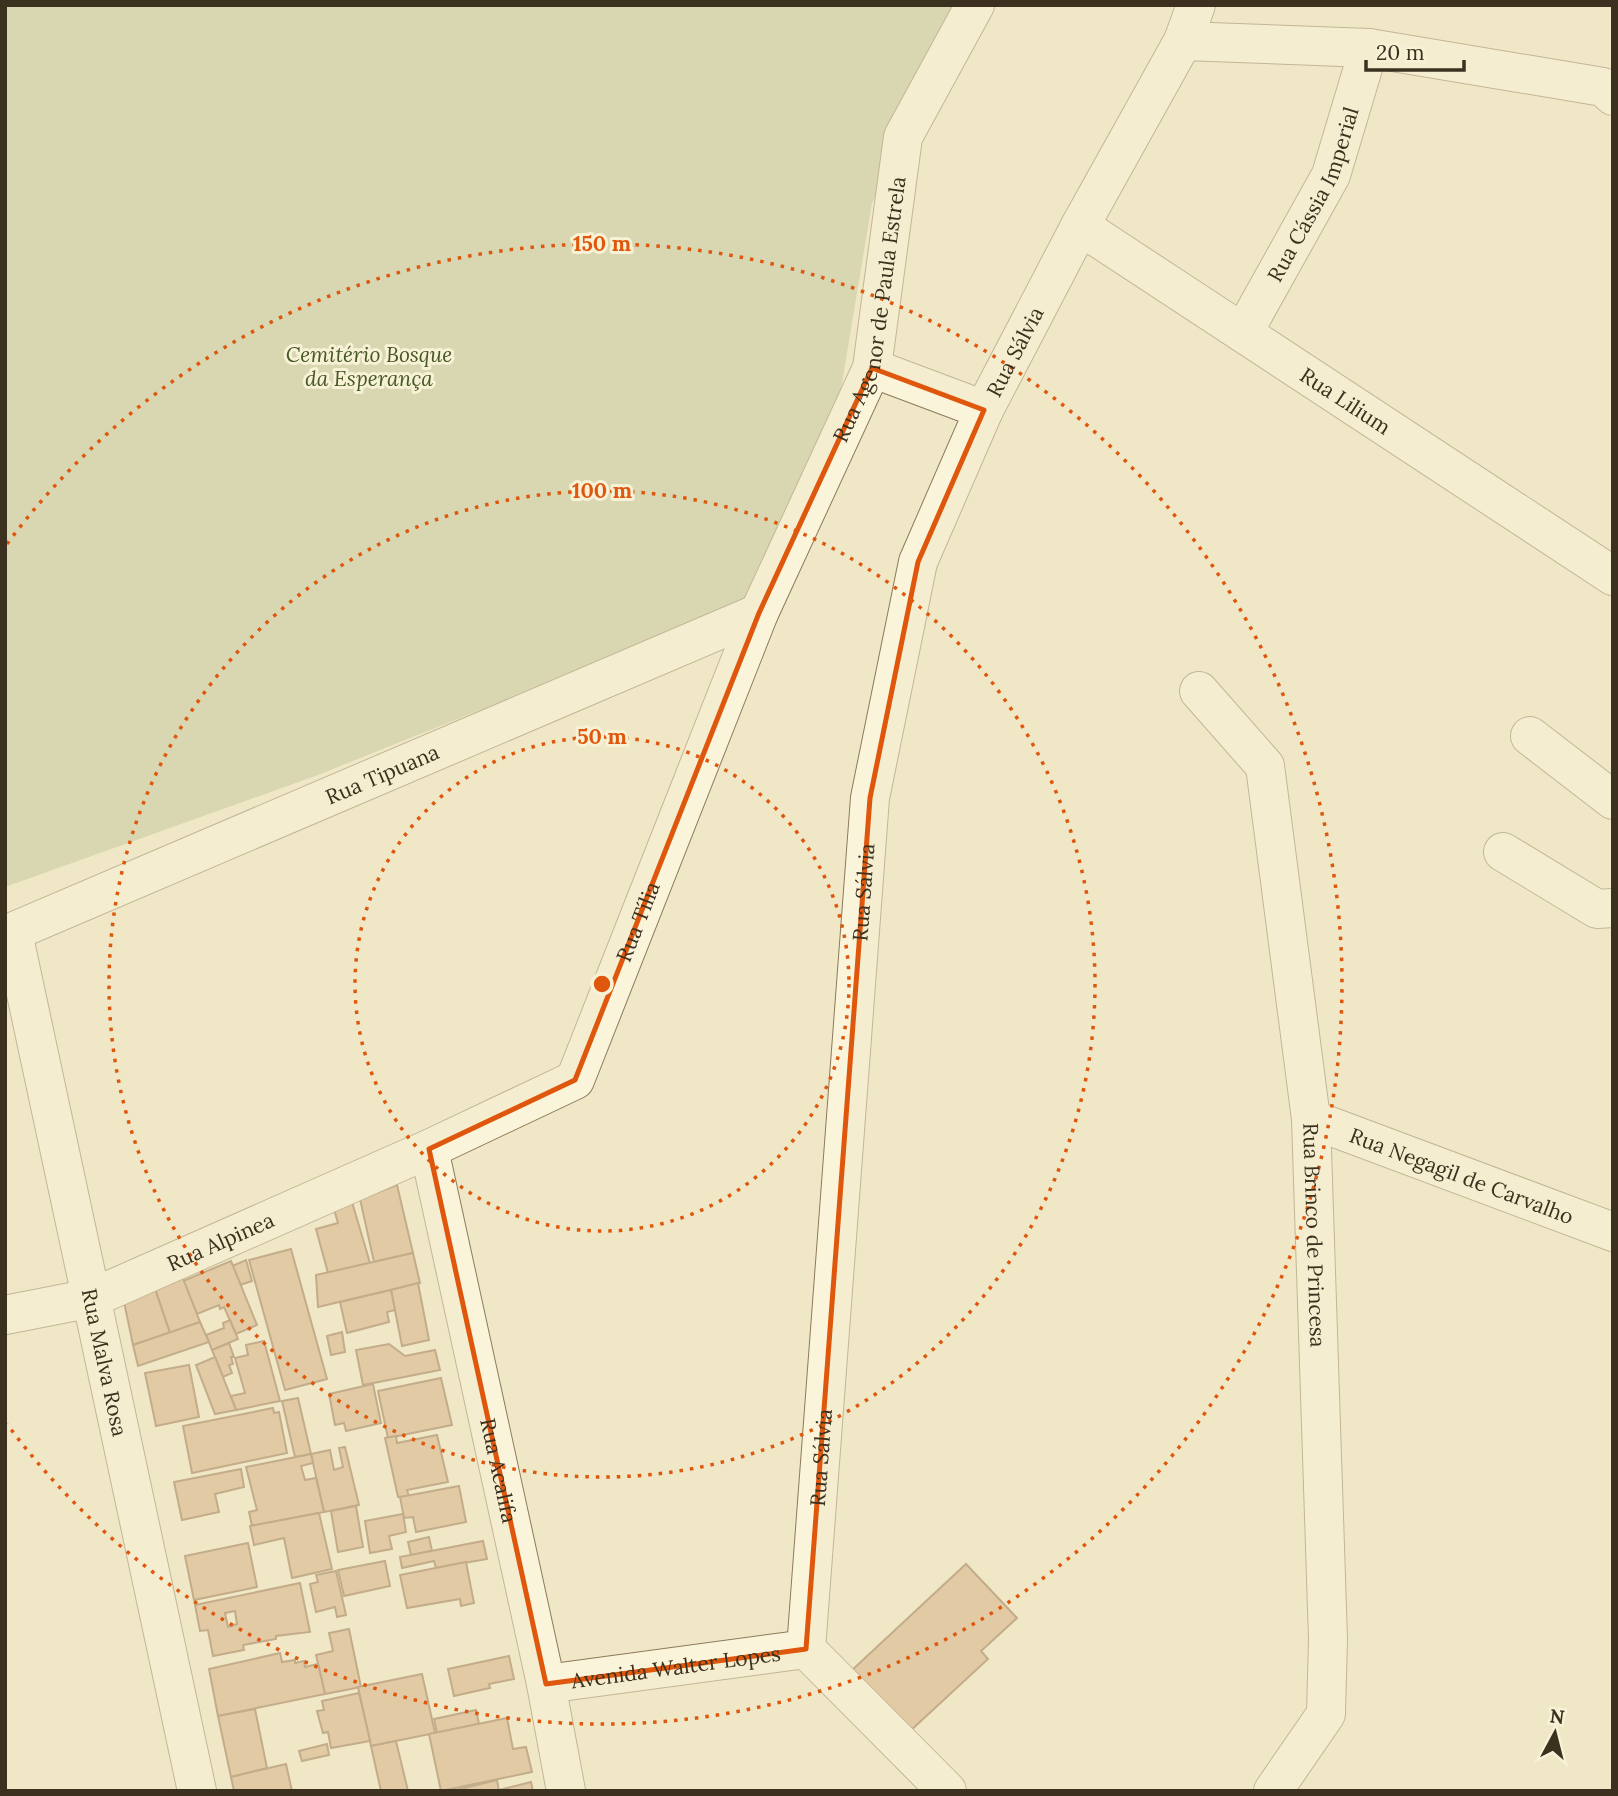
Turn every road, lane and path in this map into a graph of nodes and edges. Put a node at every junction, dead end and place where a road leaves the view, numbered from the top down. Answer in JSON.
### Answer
{"nodes":[{"id":1,"x":975,"y":5,"type":"edge"},
{"id":2,"x":1196,"y":5,"type":"edge"},
{"id":3,"x":1183,"y":41,"type":"junction"},
{"id":4,"x":1369,"y":48,"type":"junction"},
{"id":5,"x":1613,"y":96,"type":"edge"},
{"id":6,"x":1080,"y":226,"type":"junction"},
{"id":7,"x":1243,"y":333,"type":"junction"},
{"id":8,"x":872,"y":368,"type":"junction"},
{"id":9,"x":984,"y":411,"type":"junction"},
{"id":10,"x":1613,"y":576,"type":"edge"},
{"id":11,"x":759,"y":613,"type":"junction"},
{"id":12,"x":1199,"y":691,"type":"dead end"},
{"id":13,"x":1530,"y":736,"type":"dead end"},
{"id":14,"x":1613,"y":800,"type":"edge"},
{"id":15,"x":1503,"y":852,"type":"dead end"},
{"id":16,"x":1613,"y":908,"type":"edge"},
{"id":17,"x":9,"y":934,"type":"edge"},
{"id":18,"x":1311,"y":1119,"type":"junction"},
{"id":19,"x":429,"y":1149,"type":"junction"},
{"id":20,"x":1613,"y":1232,"type":"edge"},
{"id":21,"x":92,"y":1298,"type":"junction"},
{"id":22,"x":5,"y":1315,"type":"edge"},
{"id":23,"x":806,"y":1649,"type":"junction"},
{"id":24,"x":546,"y":1684,"type":"junction"},
{"id":25,"x":197,"y":1791,"type":"edge"},
{"id":26,"x":566,"y":1791,"type":"edge"},
{"id":27,"x":947,"y":1791,"type":"edge"},
{"id":28,"x":1273,"y":1791,"type":"edge"}],
"edges":[{"from":1,"to":8,"type":"street","name":"Rua Agenor de Paula Estrela"},
{"from":2,"to":3,"type":"street","name":"Rua Sálvia"},
{"from":3,"to":4,"type":"street"},
{"from":3,"to":6,"type":"street","name":"Rua Sálvia"},
{"from":4,"to":5,"type":"street"},
{"from":4,"to":7,"type":"street","name":"Rua Cássia Imperial"},
{"from":6,"to":7,"type":"street","name":"Rua Lilium"},
{"from":6,"to":9,"type":"street","name":"Rua Sálvia"},
{"from":7,"to":10,"type":"street","name":"Rua Lilium"},
{"from":8,"to":9,"type":"street"},
{"from":8,"to":11,"type":"street","name":"Rua Agenor de Paula Estrela"},
{"from":9,"to":23,"type":"street","name":"Rua Sálvia"},
{"from":11,"to":17,"type":"street","name":"Rua Tipuana"},
{"from":11,"to":19,"type":"street","name":"Rua Tília"},
{"from":12,"to":18,"type":"street","name":"Rua Brinco de Princesa"},
{"from":13,"to":14,"type":"street"},
{"from":15,"to":16,"type":"street"},
{"from":17,"to":21,"type":"street","name":"Rua Malva Rosa"},
{"from":18,"to":20,"type":"street","name":"Rua Negagil de Carvalho"},
{"from":18,"to":28,"type":"street","name":"Rua Brinco de Princesa"},
{"from":19,"to":21,"type":"street","name":"Rua Alpinea"},
{"from":19,"to":24,"type":"street","name":"Rua Acalifa"},
{"from":21,"to":22,"type":"street","name":"Rua Alpinea"},
{"from":21,"to":25,"type":"street","name":"Rua Malva Rosa"},
{"from":23,"to":24,"type":"street","name":"Avenida Walter Lopes"},
{"from":23,"to":27,"type":"street"},
{"from":24,"to":26,"type":"street","name":"Rua Acalifa"}]}
